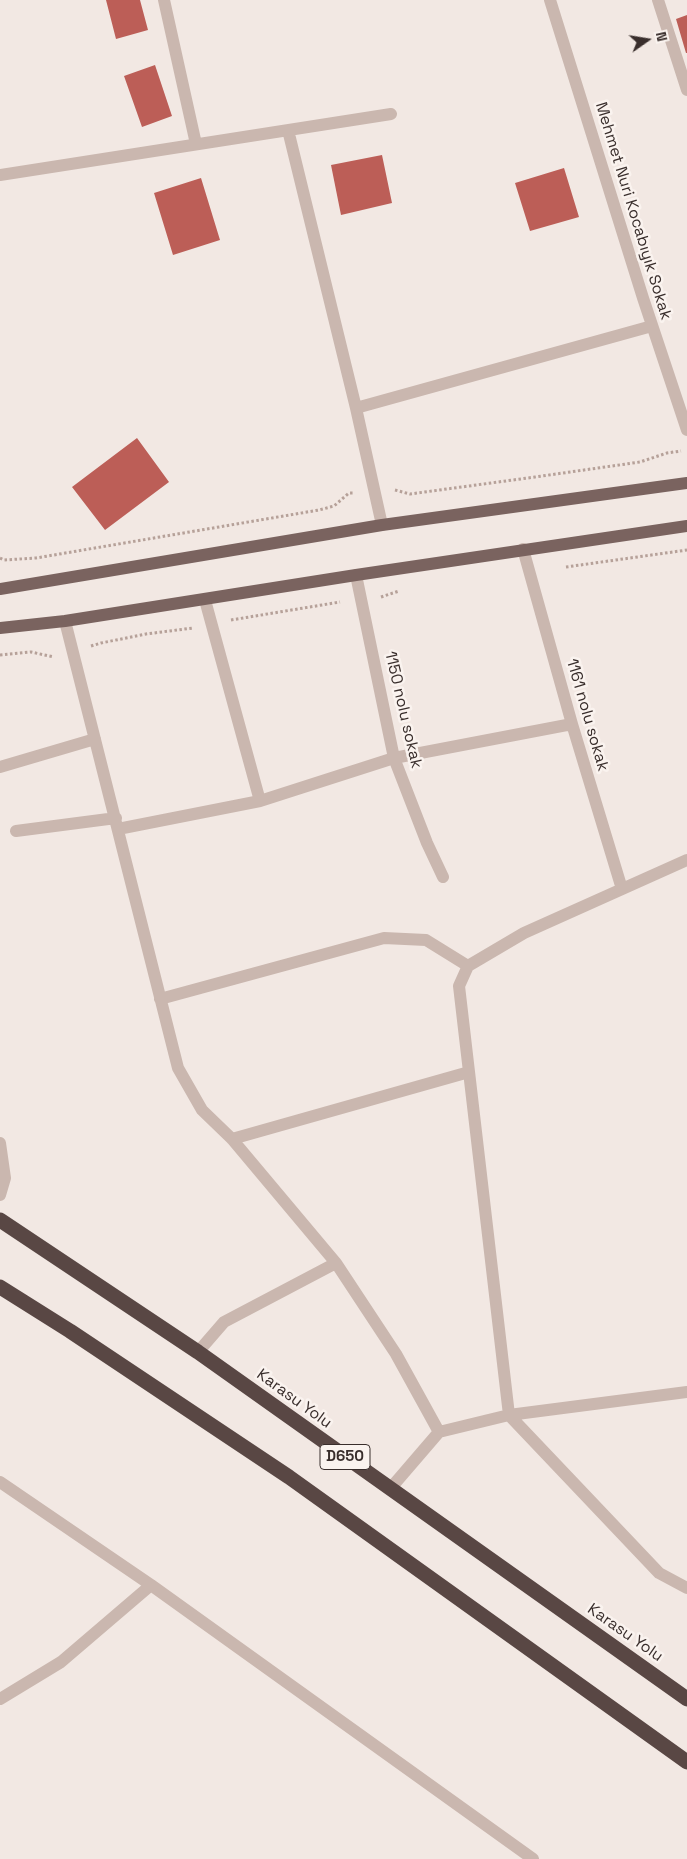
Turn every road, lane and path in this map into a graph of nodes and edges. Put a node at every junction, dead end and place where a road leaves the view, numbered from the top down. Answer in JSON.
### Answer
{"nodes":[{"id":1,"x":164,"y":0,"type":"edge"},
{"id":2,"x":550,"y":0,"type":"edge"},
{"id":3,"x":658,"y":0,"type":"edge"},
{"id":4,"x":687,"y":90,"type":"edge"},
{"id":5,"x":391,"y":114,"type":"dead end"},
{"id":6,"x":288,"y":130,"type":"junction"},
{"id":7,"x":196,"y":144,"type":"junction"},
{"id":8,"x":0,"y":175,"type":"edge"},
{"id":9,"x":652,"y":326,"type":"junction"},
{"id":10,"x":682,"y":399,"type":"edge"},
{"id":11,"x":356,"y":408,"type":"junction"},
{"id":12,"x":687,"y":430,"type":"edge"},
{"id":13,"x":687,"y":450,"type":"edge"},
{"id":14,"x":687,"y":483,"type":"edge"},
{"id":15,"x":394,"y":490,"type":"dead end"},
{"id":16,"x":350,"y":493,"type":"dead end"},
{"id":17,"x":382,"y":525,"type":"junction"},
{"id":18,"x":687,"y":526,"type":"edge"},
{"id":19,"x":524,"y":550,"type":"junction"},
{"id":20,"x":687,"y":550,"type":"edge"},
{"id":21,"x":0,"y":558,"type":"edge"},
{"id":22,"x":557,"y":568,"type":"dead end"},
{"id":23,"x":356,"y":575,"type":"junction"},
{"id":24,"x":0,"y":588,"type":"edge"},
{"id":25,"x":205,"y":600,"type":"junction"},
{"id":26,"x":342,"y":602,"type":"dead end"},
{"id":27,"x":65,"y":621,"type":"junction"},
{"id":28,"x":224,"y":621,"type":"dead end"},
{"id":29,"x":0,"y":628,"type":"edge"},
{"id":30,"x":194,"y":628,"type":"dead end"},
{"id":31,"x":84,"y":649,"type":"dead end"},
{"id":32,"x":0,"y":655,"type":"edge"},
{"id":33,"x":53,"y":657,"type":"dead end"},
{"id":34,"x":572,"y":724,"type":"junction"},
{"id":35,"x":95,"y":739,"type":"junction"},
{"id":36,"x":394,"y":758,"type":"junction"},
{"id":37,"x":0,"y":766,"type":"edge"},
{"id":38,"x":260,"y":801,"type":"junction"},
{"id":39,"x":117,"y":824,"type":"junction"},
{"id":40,"x":16,"y":831,"type":"dead end"},
{"id":41,"x":687,"y":860,"type":"edge"},
{"id":42,"x":443,"y":877,"type":"dead end"},
{"id":43,"x":622,"y":889,"type":"junction"},
{"id":44,"x":468,"y":966,"type":"junction"},
{"id":45,"x":160,"y":998,"type":"junction"},
{"id":46,"x":470,"y":1072,"type":"junction"},
{"id":47,"x":232,"y":1139,"type":"junction"},
{"id":48,"x":0,"y":1143,"type":"edge"},
{"id":49,"x":0,"y":1195,"type":"edge"},
{"id":50,"x":0,"y":1220,"type":"edge"},
{"id":51,"x":336,"y":1263,"type":"junction"},
{"id":52,"x":0,"y":1287,"type":"edge"},
{"id":53,"x":198,"y":1352,"type":"junction"},
{"id":54,"x":687,"y":1392,"type":"edge"},
{"id":55,"x":509,"y":1415,"type":"junction"},
{"id":56,"x":439,"y":1432,"type":"junction"},
{"id":57,"x":0,"y":1482,"type":"edge"},
{"id":58,"x":390,"y":1489,"type":"junction"},
{"id":59,"x":151,"y":1584,"type":"junction"},
{"id":60,"x":687,"y":1588,"type":"edge"},
{"id":61,"x":0,"y":1699,"type":"edge"},
{"id":62,"x":687,"y":1699,"type":"edge"},
{"id":63,"x":687,"y":1762,"type":"edge"},
{"id":64,"x":533,"y":1859,"type":"edge"}],
"edges":[{"from":1,"to":7,"type":"street"},
{"from":2,"to":9,"type":"street","name":"Mehmet Nuri Kocabıyık Sokak"},
{"from":3,"to":4,"type":"street"},
{"from":5,"to":6,"type":"street"},
{"from":6,"to":7,"type":"street"},
{"from":6,"to":11,"type":"street"},
{"from":7,"to":8,"type":"street"},
{"from":9,"to":10,"type":"street","name":"Mehmet Nuri Kocabıyık Sokak"},
{"from":9,"to":11,"type":"street"},
{"from":10,"to":12,"type":"street","name":"Mehmet Nuri Kocabıyık Sokak"},
{"from":11,"to":17,"type":"street"},
{"from":13,"to":15,"type":"path"},
{"from":14,"to":17,"type":"main road"},
{"from":16,"to":21,"type":"path"},
{"from":17,"to":24,"type":"main road"},
{"from":18,"to":19,"type":"main road"},
{"from":19,"to":23,"type":"main road"},
{"from":19,"to":34,"type":"street","name":"1161 nolu sokak"},
{"from":20,"to":22,"type":"path"},
{"from":23,"to":25,"type":"main road"},
{"from":23,"to":36,"type":"street","name":"1150 nolu sokak"},
{"from":25,"to":27,"type":"main road"},
{"from":25,"to":38,"type":"street"},
{"from":26,"to":28,"type":"path"},
{"from":27,"to":29,"type":"main road"},
{"from":27,"to":35,"type":"street"},
{"from":30,"to":31,"type":"path"},
{"from":32,"to":33,"type":"path"},
{"from":34,"to":36,"type":"street"},
{"from":34,"to":43,"type":"street","name":"1161 nolu sokak"},
{"from":35,"to":37,"type":"street"},
{"from":35,"to":39,"type":"street"},
{"from":36,"to":38,"type":"street"},
{"from":36,"to":42,"type":"street","name":"1150 nolu sokak"},
{"from":38,"to":39,"type":"street"},
{"from":39,"to":40,"type":"street"},
{"from":39,"to":45,"type":"street"},
{"from":41,"to":43,"type":"street"},
{"from":43,"to":44,"type":"street"},
{"from":44,"to":45,"type":"street"},
{"from":44,"to":46,"type":"street"},
{"from":45,"to":47,"type":"street"},
{"from":46,"to":47,"type":"street"},
{"from":46,"to":55,"type":"street"},
{"from":47,"to":51,"type":"street"},
{"from":48,"to":49,"type":"street"},
{"from":50,"to":53,"type":"highway","name":"Karasu Yolu","number":"D650"},
{"from":51,"to":53,"type":"street"},
{"from":51,"to":56,"type":"street"},
{"from":52,"to":63,"type":"highway"},
{"from":53,"to":58,"type":"highway","name":"Karasu Yolu","number":"D650"},
{"from":54,"to":55,"type":"street"},
{"from":55,"to":56,"type":"street"},
{"from":55,"to":60,"type":"street"},
{"from":56,"to":58,"type":"street"},
{"from":57,"to":59,"type":"street"},
{"from":58,"to":62,"type":"highway","name":"Karasu Yolu","number":"D650"},
{"from":59,"to":61,"type":"street"},
{"from":59,"to":64,"type":"street"}]}
